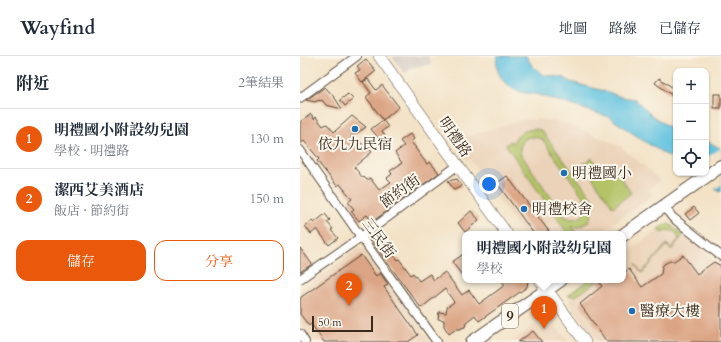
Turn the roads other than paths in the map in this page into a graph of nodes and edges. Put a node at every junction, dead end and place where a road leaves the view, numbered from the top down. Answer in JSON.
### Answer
{"nodes":[{"id":1,"x":357,"y":56,"type":"edge"},
{"id":2,"x":382,"y":58,"type":"edge"},
{"id":3,"x":300,"y":98,"type":"edge"},
{"id":4,"x":300,"y":150,"type":"edge"},
{"id":5,"x":457,"y":166,"type":"junction"},
{"id":6,"x":721,"y":166,"type":"edge"},
{"id":7,"x":664,"y":206,"type":"junction"},
{"id":8,"x":505,"y":231,"type":"edge"},
{"id":9,"x":626,"y":233,"type":"edge"},
{"id":10,"x":361,"y":237,"type":"junction"},
{"id":11,"x":721,"y":256,"type":"edge"},
{"id":12,"x":300,"y":279,"type":"edge"},
{"id":13,"x":544,"y":285,"type":"edge"},
{"id":14,"x":300,"y":334,"type":"edge"},
{"id":15,"x":305,"y":342,"type":"edge"},
{"id":16,"x":437,"y":342,"type":"edge"},
{"id":17,"x":472,"y":342,"type":"edge"},
{"id":18,"x":585,"y":342,"type":"edge"}],
"edges":[{"from":1,"to":3,"type":"street"},
{"from":2,"to":5,"type":"street","name":"明禮路"},
{"from":4,"to":10,"type":"street","name":"三民街"},
{"from":5,"to":8,"type":"street","name":"明禮路"},
{"from":5,"to":10,"type":"street","name":"節約街"},
{"from":6,"to":7,"type":"main road"},
{"from":7,"to":9,"type":"main road"},
{"from":7,"to":11,"type":"street"},
{"from":10,"to":12,"type":"street","name":"節約街"},
{"from":10,"to":16,"type":"street","name":"三民街"},
{"from":13,"to":17,"type":"main road","number":"9"},
{"from":13,"to":18,"type":"street"},
{"from":14,"to":15,"type":"street"}]}
